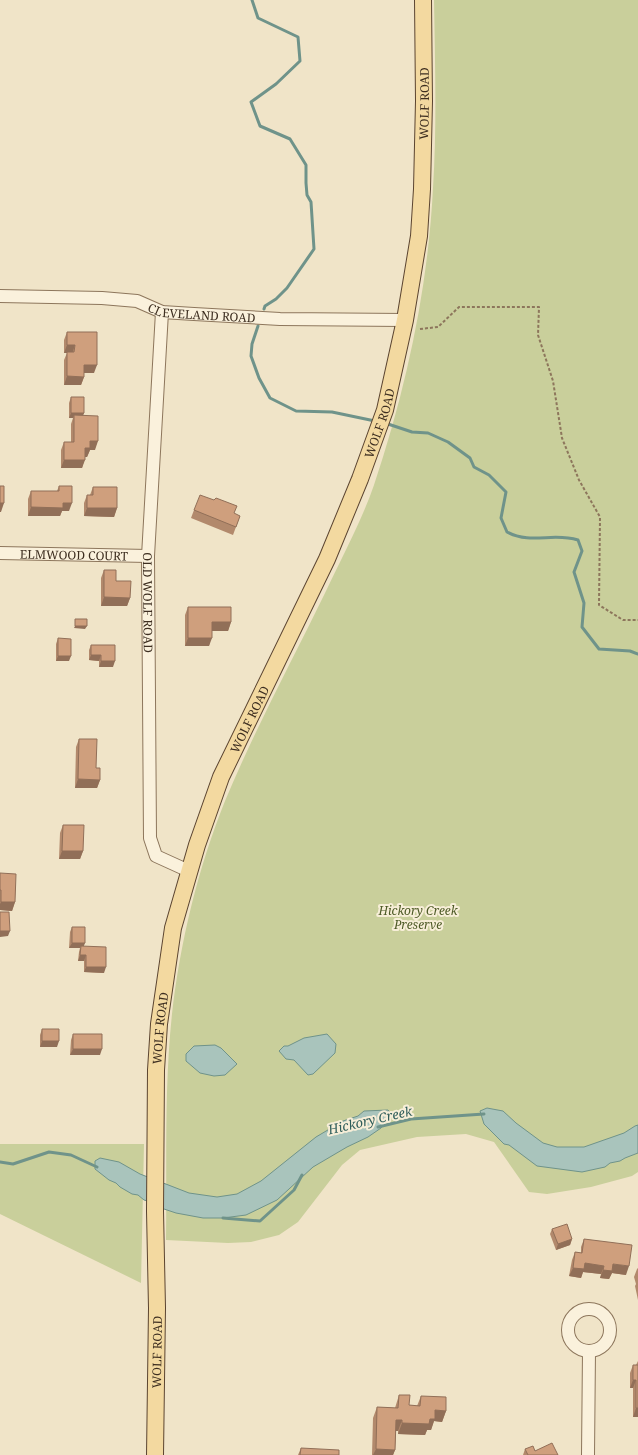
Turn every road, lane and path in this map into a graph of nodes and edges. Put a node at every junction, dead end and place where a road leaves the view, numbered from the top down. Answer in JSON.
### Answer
{"nodes":[{"id":1,"x":423,"y":0,"type":"edge"},
{"id":2,"x":0,"y":296,"type":"edge"},
{"id":3,"x":162,"y":312,"type":"junction"},
{"id":4,"x":405,"y":320,"type":"junction"},
{"id":5,"x":420,"y":330,"type":"dead end"},
{"id":6,"x":0,"y":553,"type":"edge"},
{"id":7,"x":148,"y":556,"type":"junction"},
{"id":8,"x":638,"y":620,"type":"edge"},
{"id":9,"x":189,"y":871,"type":"junction"},
{"id":10,"x":589,"y":1351,"type":"dead end"},
{"id":11,"x":156,"y":1455,"type":"edge"},
{"id":12,"x":588,"y":1455,"type":"edge"}],
"edges":[{"from":1,"to":4,"type":"main road","name":"WOLF ROAD"},
{"from":2,"to":3,"type":"street","name":"CLEVELAND ROAD"},
{"from":3,"to":4,"type":"street","name":"CLEVELAND ROAD"},
{"from":3,"to":7,"type":"street","name":"OLD WOLF ROAD"},
{"from":4,"to":9,"type":"main road","name":"WOLF ROAD"},
{"from":5,"to":8,"type":"path"},
{"from":6,"to":7,"type":"street","name":"ELMWOOD COURT"},
{"from":7,"to":9,"type":"street","name":"OLD WOLF ROAD"},
{"from":9,"to":11,"type":"main road","name":"WOLF ROAD"},
{"from":10,"to":12,"type":"street"}]}
